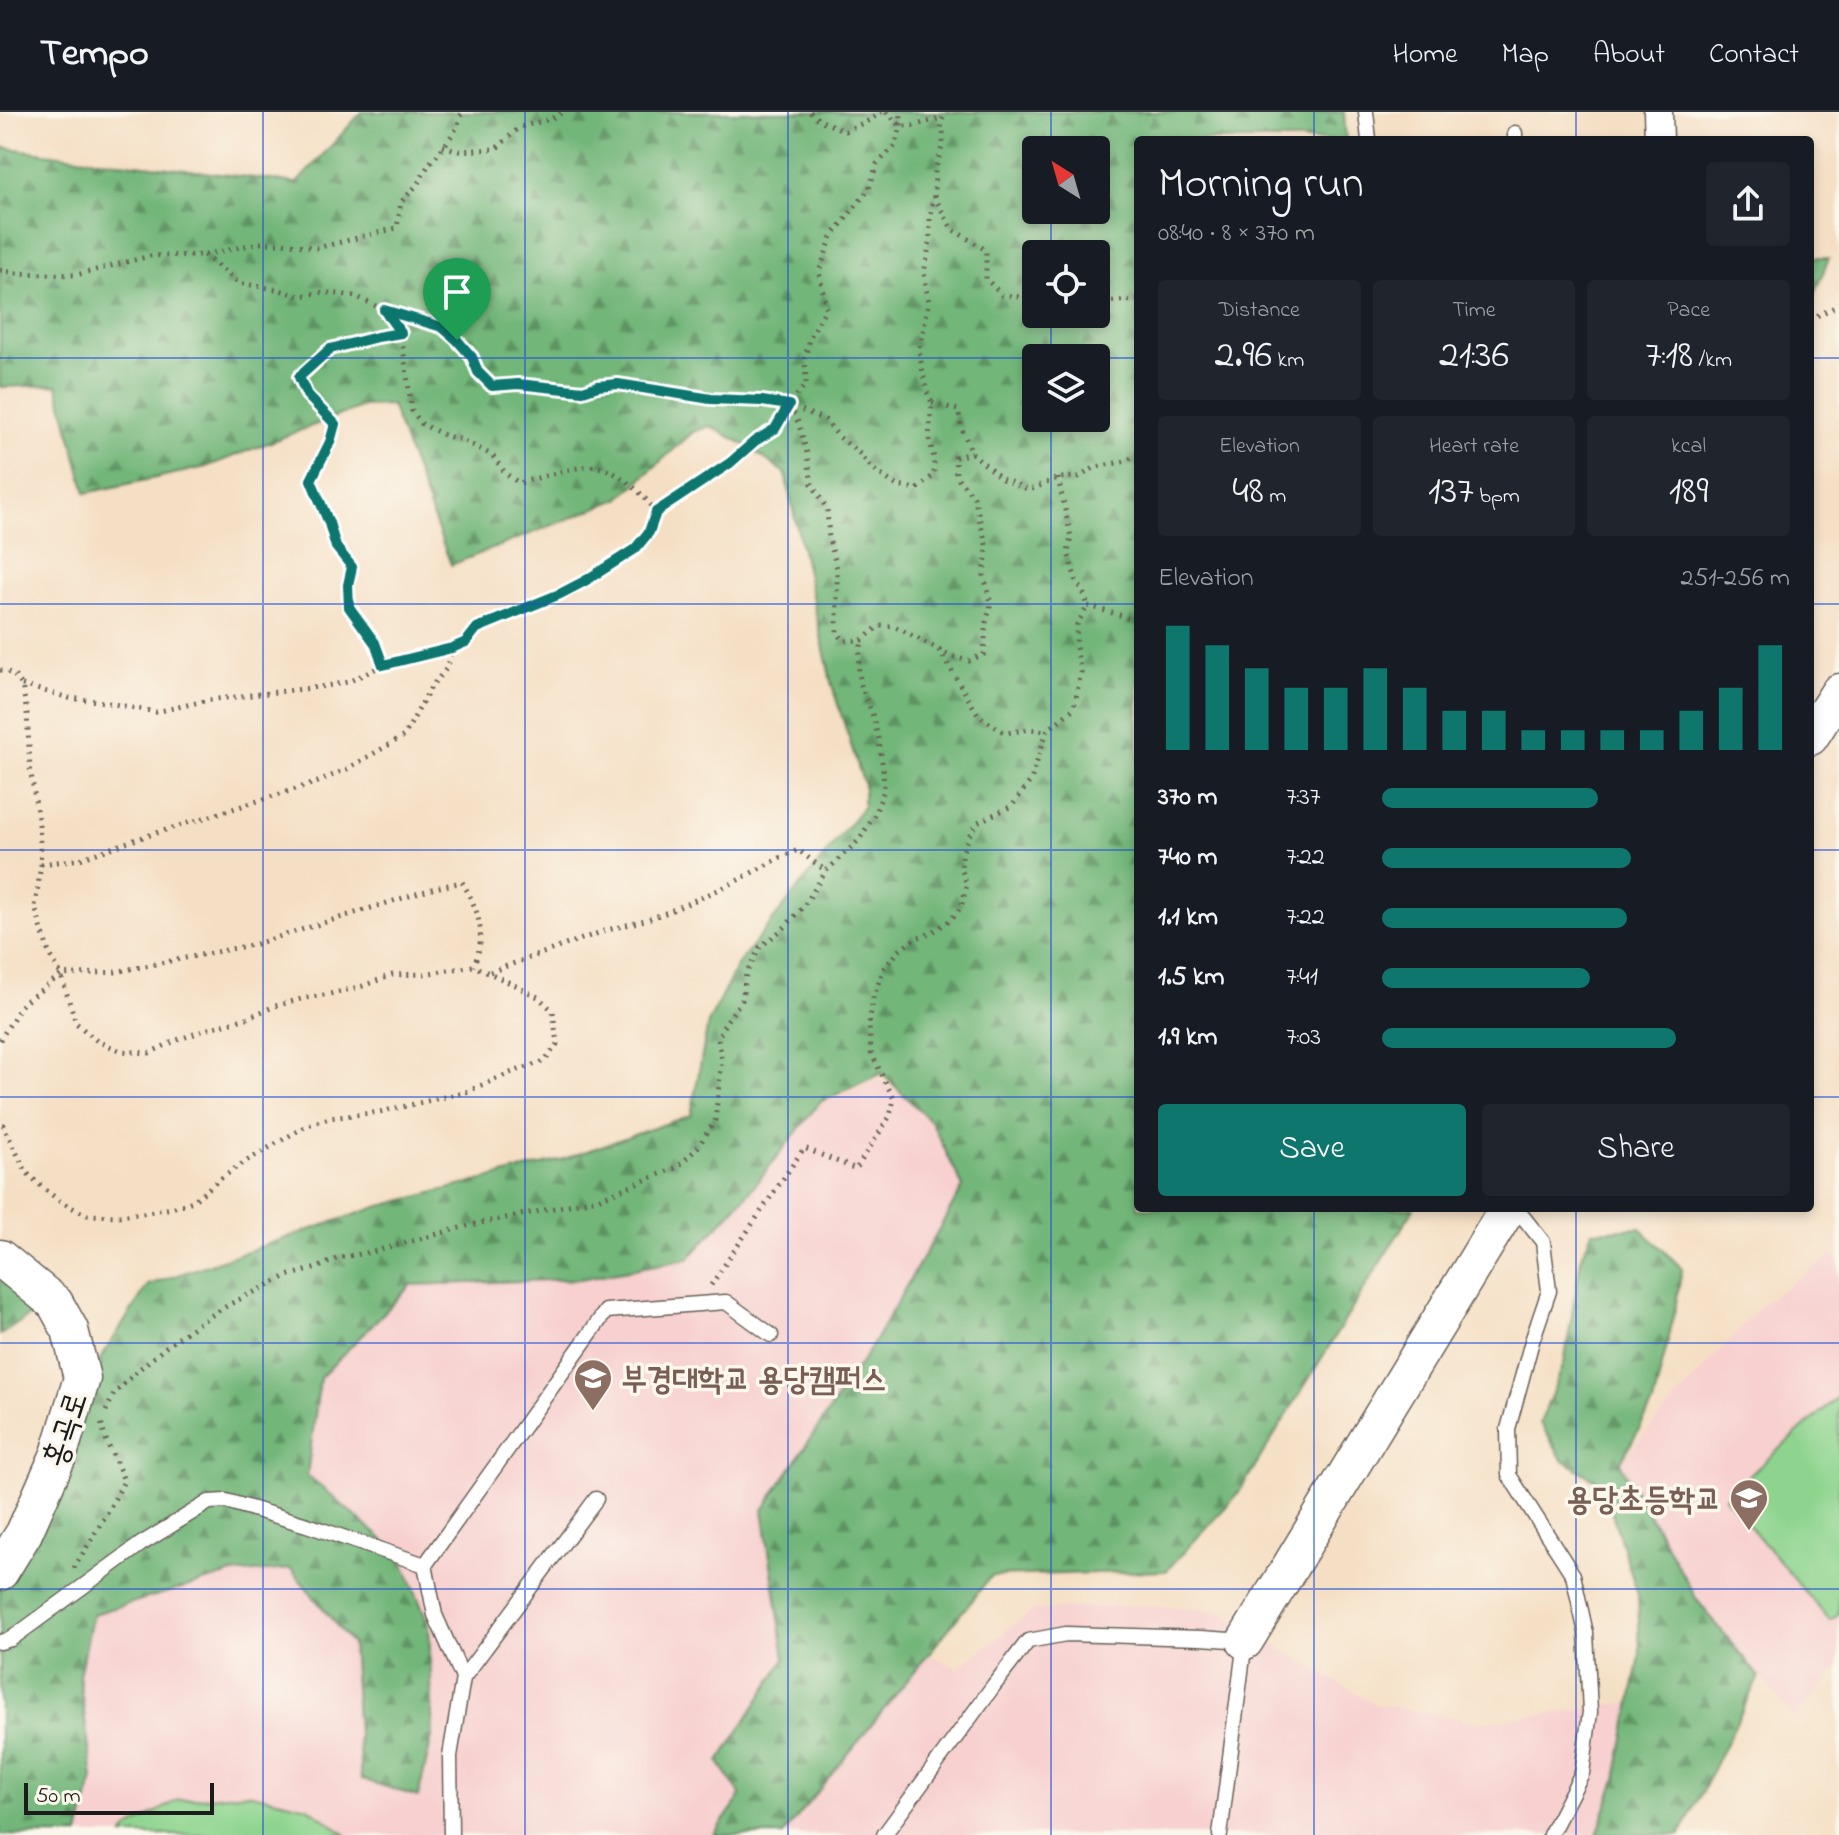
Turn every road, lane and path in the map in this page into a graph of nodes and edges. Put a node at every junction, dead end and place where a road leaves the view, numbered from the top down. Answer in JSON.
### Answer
{"nodes":[{"id":1,"x":464,"y":112,"type":"edge"},
{"id":2,"x":563,"y":112,"type":"edge"},
{"id":3,"x":810,"y":112,"type":"edge"},
{"id":4,"x":884,"y":112,"type":"edge"},
{"id":5,"x":901,"y":112,"type":"edge"},
{"id":6,"x":946,"y":112,"type":"edge"},
{"id":7,"x":1366,"y":112,"type":"edge"},
{"id":8,"x":1658,"y":112,"type":"edge"},
{"id":9,"x":942,"y":120,"type":"junction"},
{"id":10,"x":901,"y":126,"type":"junction"},
{"id":11,"x":1369,"y":136,"type":"edge"},
{"id":12,"x":1659,"y":136,"type":"edge"},
{"id":13,"x":443,"y":146,"type":"junction"},
{"id":14,"x":934,"y":195,"type":"junction"},
{"id":15,"x":204,"y":255,"type":"junction"},
{"id":16,"x":0,"y":270,"type":"edge"},
{"id":17,"x":1022,"y":297,"type":"edge"},
{"id":18,"x":1134,"y":300,"type":"edge"},
{"id":19,"x":1110,"y":301,"type":"edge"},
{"id":20,"x":1839,"y":305,"type":"edge"},
{"id":21,"x":384,"y":310,"type":"junction"},
{"id":22,"x":1814,"y":317,"type":"edge"},
{"id":23,"x":401,"y":333,"type":"junction"},
{"id":24,"x":932,"y":403,"type":"junction"},
{"id":25,"x":789,"y":405,"type":"junction"},
{"id":26,"x":972,"y":453,"type":"junction"},
{"id":27,"x":1134,"y":456,"type":"edge"},
{"id":28,"x":1058,"y":478,"type":"junction"},
{"id":29,"x":656,"y":512,"type":"junction"},
{"id":30,"x":1088,"y":606,"type":"junction"},
{"id":31,"x":1134,"y":622,"type":"edge"},
{"id":32,"x":862,"y":640,"type":"junction"},
{"id":33,"x":452,"y":648,"type":"junction"},
{"id":34,"x":938,"y":648,"type":"junction"},
{"id":35,"x":383,"y":665,"type":"junction"},
{"id":36,"x":0,"y":670,"type":"edge"},
{"id":37,"x":22,"y":685,"type":"junction"},
{"id":38,"x":1839,"y":692,"type":"edge"},
{"id":39,"x":1047,"y":731,"type":"junction"},
{"id":40,"x":1814,"y":731,"type":"edge"},
{"id":41,"x":41,"y":864,"type":"junction"},
{"id":42,"x":826,"y":871,"type":"junction"},
{"id":43,"x":473,"y":966,"type":"junction"},
{"id":44,"x":490,"y":973,"type":"junction"},
{"id":45,"x":61,"y":975,"type":"junction"},
{"id":46,"x":0,"y":1040,"type":"edge"},
{"id":47,"x":0,"y":1125,"type":"edge"},
{"id":48,"x":1506,"y":1212,"type":"edge"},
{"id":49,"x":1519,"y":1212,"type":"edge"},
{"id":50,"x":0,"y":1258,"type":"edge"},
{"id":51,"x":697,"y":1304,"type":"junction"},
{"id":52,"x":771,"y":1335,"type":"dead end"},
{"id":53,"x":596,"y":1499,"type":"dead end"},
{"id":54,"x":425,"y":1565,"type":"junction"},
{"id":55,"x":0,"y":1572,"type":"edge"},
{"id":56,"x":55,"y":1607,"type":"junction"},
{"id":57,"x":1245,"y":1641,"type":"junction"},
{"id":58,"x":0,"y":1642,"type":"edge"},
{"id":59,"x":463,"y":1678,"type":"junction"},
{"id":60,"x":451,"y":1835,"type":"edge"},
{"id":61,"x":884,"y":1835,"type":"edge"},
{"id":62,"x":1220,"y":1835,"type":"edge"},
{"id":63,"x":1550,"y":1835,"type":"edge"}],
"edges":[{"from":1,"to":13,"type":"path"},
{"from":2,"to":13,"type":"path"},
{"from":3,"to":4,"type":"path"},
{"from":4,"to":10,"type":"path"},
{"from":5,"to":10,"type":"path"},
{"from":6,"to":9,"type":"path"},
{"from":7,"to":11,"type":"lane"},
{"from":8,"to":12,"type":"street"},
{"from":9,"to":10,"type":"path"},
{"from":9,"to":14,"type":"path"},
{"from":10,"to":25,"type":"path"},
{"from":13,"to":15,"type":"path"},
{"from":14,"to":17,"type":"path"},
{"from":14,"to":24,"type":"path"},
{"from":15,"to":16,"type":"path"},
{"from":15,"to":21,"type":"path"},
{"from":18,"to":19,"type":"path"},
{"from":20,"to":22,"type":"path"},
{"from":21,"to":23,"type":"path"},
{"from":21,"to":25,"type":"path"},
{"from":23,"to":29,"type":"path"},
{"from":23,"to":35,"type":"path"},
{"from":24,"to":25,"type":"path"},
{"from":24,"to":26,"type":"path"},
{"from":25,"to":29,"type":"path"},
{"from":25,"to":32,"type":"path"},
{"from":26,"to":28,"type":"path"},
{"from":26,"to":34,"type":"path"},
{"from":27,"to":28,"type":"path"},
{"from":28,"to":30,"type":"path"},
{"from":29,"to":33,"type":"path"},
{"from":30,"to":31,"type":"path"},
{"from":30,"to":39,"type":"path"},
{"from":32,"to":34,"type":"path"},
{"from":32,"to":42,"type":"path"},
{"from":33,"to":35,"type":"path"},
{"from":33,"to":41,"type":"path"},
{"from":34,"to":39,"type":"path"},
{"from":35,"to":37,"type":"path"},
{"from":36,"to":37,"type":"path"},
{"from":37,"to":41,"type":"path"},
{"from":38,"to":40,"type":"street"},
{"from":39,"to":51,"type":"path"},
{"from":41,"to":45,"type":"path"},
{"from":42,"to":44,"type":"path"},
{"from":42,"to":56,"type":"path"},
{"from":43,"to":44,"type":"path"},
{"from":43,"to":45,"type":"path"},
{"from":43,"to":45,"type":"path"},
{"from":44,"to":47,"type":"path"},
{"from":45,"to":46,"type":"path"},
{"from":48,"to":57,"type":"street"},
{"from":49,"to":63,"type":"lane"},
{"from":50,"to":55,"type":"street","name":"홍곡로"},
{"from":51,"to":52,"type":"lane"},
{"from":51,"to":54,"type":"lane"},
{"from":53,"to":59,"type":"lane"},
{"from":54,"to":56,"type":"lane"},
{"from":54,"to":59,"type":"lane"},
{"from":56,"to":58,"type":"lane"},
{"from":57,"to":61,"type":"lane"},
{"from":57,"to":62,"type":"lane"},
{"from":59,"to":60,"type":"lane"}]}
